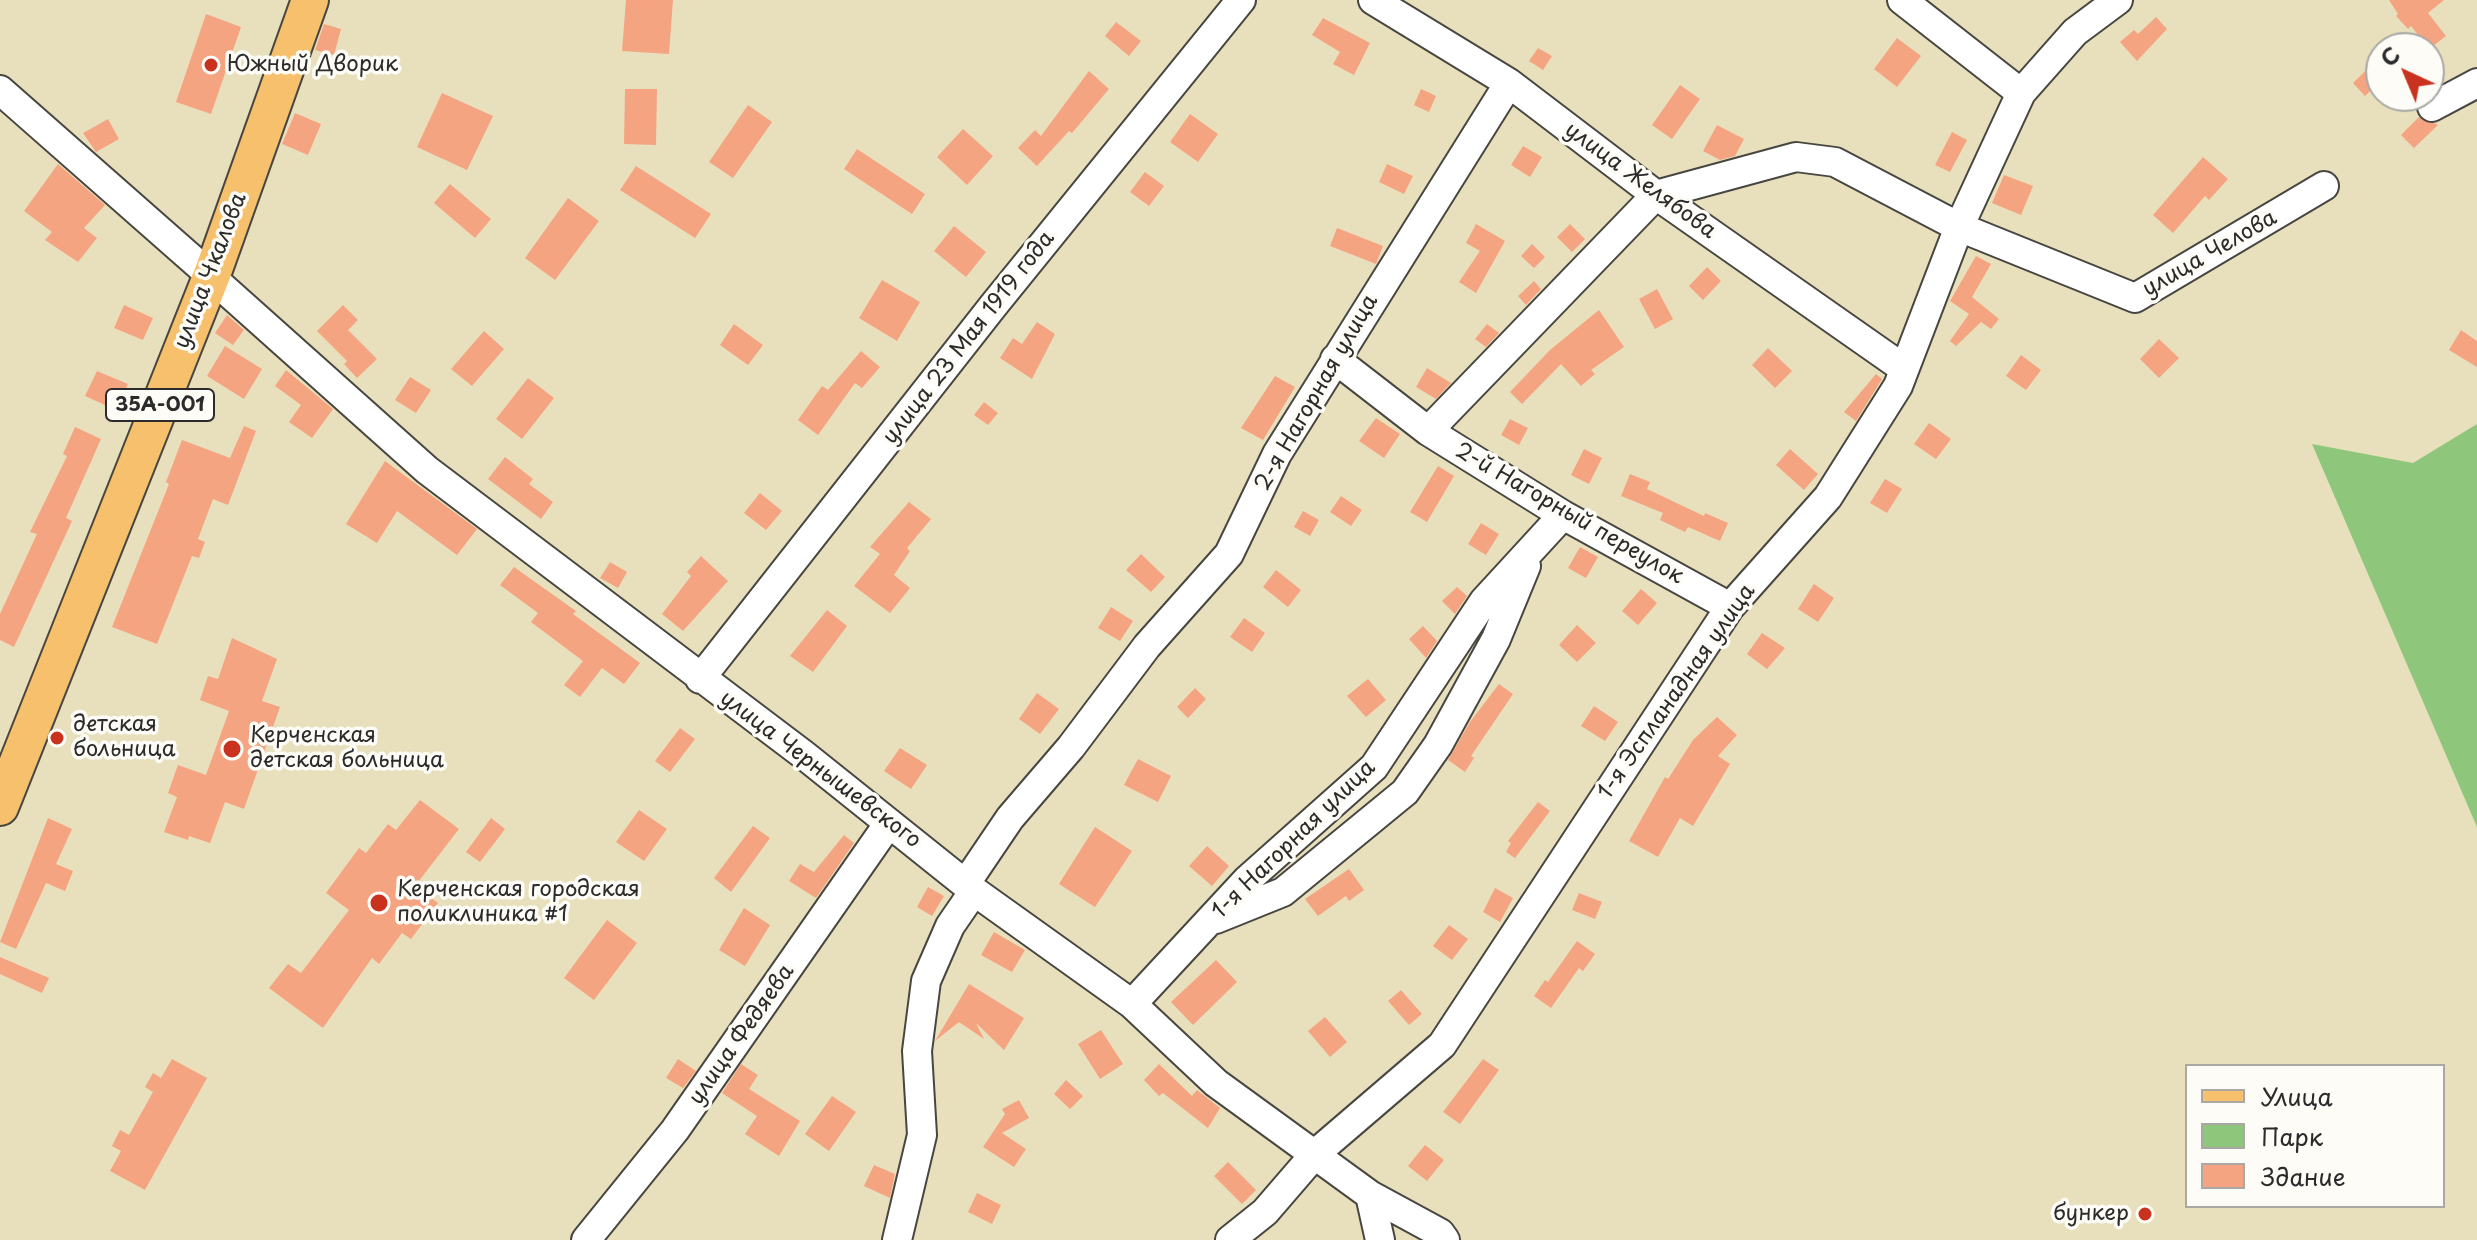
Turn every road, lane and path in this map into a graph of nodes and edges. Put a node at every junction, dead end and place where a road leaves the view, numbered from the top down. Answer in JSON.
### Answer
{"nodes":[{"id":1,"x":297,"y":0,"type":"edge"},
{"id":2,"x":310,"y":0,"type":"edge"},
{"id":3,"x":1241,"y":0,"type":"edge"},
{"id":4,"x":1373,"y":0,"type":"edge"},
{"id":5,"x":1902,"y":0,"type":"edge"},
{"id":6,"x":2118,"y":0,"type":"edge"},
{"id":7,"x":1509,"y":83,"type":"junction"},
{"id":8,"x":2477,"y":83,"type":"edge"},
{"id":9,"x":0,"y":90,"type":"edge"},
{"id":10,"x":2021,"y":93,"type":"junction"},
{"id":11,"x":2445,"y":100,"type":"edge"},
{"id":12,"x":2324,"y":186,"type":"dead end"},
{"id":13,"x":1656,"y":195,"type":"junction"},
{"id":14,"x":1959,"y":227,"type":"junction"},
{"id":15,"x":206,"y":272,"type":"junction"},
{"id":16,"x":1335,"y":359,"type":"junction"},
{"id":17,"x":1903,"y":368,"type":"junction"},
{"id":18,"x":1428,"y":431,"type":"junction"},
{"id":19,"x":1563,"y":515,"type":"junction"},
{"id":20,"x":1533,"y":547,"type":"junction"},
{"id":21,"x":1730,"y":607,"type":"junction"},
{"id":22,"x":700,"y":679,"type":"junction"},
{"id":23,"x":10,"y":760,"type":"edge"},
{"id":24,"x":0,"y":807,"type":"edge"},
{"id":25,"x":889,"y":823,"type":"junction"},
{"id":26,"x":970,"y":887,"type":"junction"},
{"id":27,"x":1208,"y":922,"type":"junction"},
{"id":28,"x":1132,"y":1004,"type":"junction"},
{"id":29,"x":1315,"y":1154,"type":"junction"},
{"id":30,"x":1370,"y":1195,"type":"junction"},
{"id":31,"x":586,"y":1240,"type":"edge"},
{"id":32,"x":897,"y":1240,"type":"edge"},
{"id":33,"x":1230,"y":1240,"type":"edge"},
{"id":34,"x":1380,"y":1240,"type":"edge"},
{"id":35,"x":1445,"y":1240,"type":"edge"}],
"edges":[{"from":1,"to":15,"type":"main road","name":"улица Чкалова","number":"35А-001"},
{"from":2,"to":15,"type":"main road","name":"улица Чкалова","number":"35А-001"},
{"from":3,"to":22,"type":"street","name":"улица 23 Мая 1919 года"},
{"from":4,"to":7,"type":"street","name":"улица Желябова"},
{"from":5,"to":10,"type":"street"},
{"from":6,"to":10,"type":"street","name":"1-я Эспланадная улица"},
{"from":7,"to":13,"type":"street","name":"улица Желябова"},
{"from":7,"to":16,"type":"street","name":"2-я Нагорная улица"},
{"from":8,"to":11,"type":"street"},
{"from":9,"to":15,"type":"street","name":"улица Чернышевского"},
{"from":10,"to":14,"type":"street","name":"1-я Эспланадная улица"},
{"from":12,"to":14,"type":"street","name":"улица Челова"},
{"from":13,"to":14,"type":"street"},
{"from":13,"to":17,"type":"street","name":"улица Желябова"},
{"from":13,"to":18,"type":"street"},
{"from":14,"to":17,"type":"street","name":"1-я Эспланадная улица"},
{"from":15,"to":22,"type":"street","name":"улица Чернышевского"},
{"from":15,"to":23,"type":"main road","name":"улица Чкалова","number":"35А-001"},
{"from":16,"to":18,"type":"street","name":"2-й Нагорный переулок"},
{"from":16,"to":26,"type":"street","name":"2-я Нагорная улица"},
{"from":17,"to":21,"type":"street","name":"1-я Эспланадная улица"},
{"from":18,"to":19,"type":"street","name":"2-й Нагорный переулок"},
{"from":19,"to":20,"type":"street","name":"1-я Нагорная улица"},
{"from":19,"to":21,"type":"street","name":"2-й Нагорный переулок"},
{"from":20,"to":27,"type":"street","name":"1-я Нагорная улица"},
{"from":20,"to":27,"type":"street"},
{"from":21,"to":29,"type":"street","name":"1-я Эспланадная улица"},
{"from":22,"to":25,"type":"street","name":"улица Чернышевского"},
{"from":23,"to":24,"type":"main road","name":"улица Чкалова","number":"35А-001"},
{"from":25,"to":26,"type":"street","name":"улица Чернышевского"},
{"from":25,"to":31,"type":"street","name":"улица Федяева"},
{"from":26,"to":28,"type":"street","name":"улица Чернышевского"},
{"from":26,"to":32,"type":"street","name":"2-я Нагорная улица"},
{"from":27,"to":28,"type":"street","name":"1-я Нагорная улица"},
{"from":28,"to":29,"type":"street","name":"улица Чернышевского"},
{"from":29,"to":30,"type":"street","name":"улица Чернышевского"},
{"from":29,"to":33,"type":"street","name":"1-я Эспланадная улица"},
{"from":30,"to":34,"type":"street"},
{"from":30,"to":35,"type":"street","name":"улица Чернышевского"}]}
